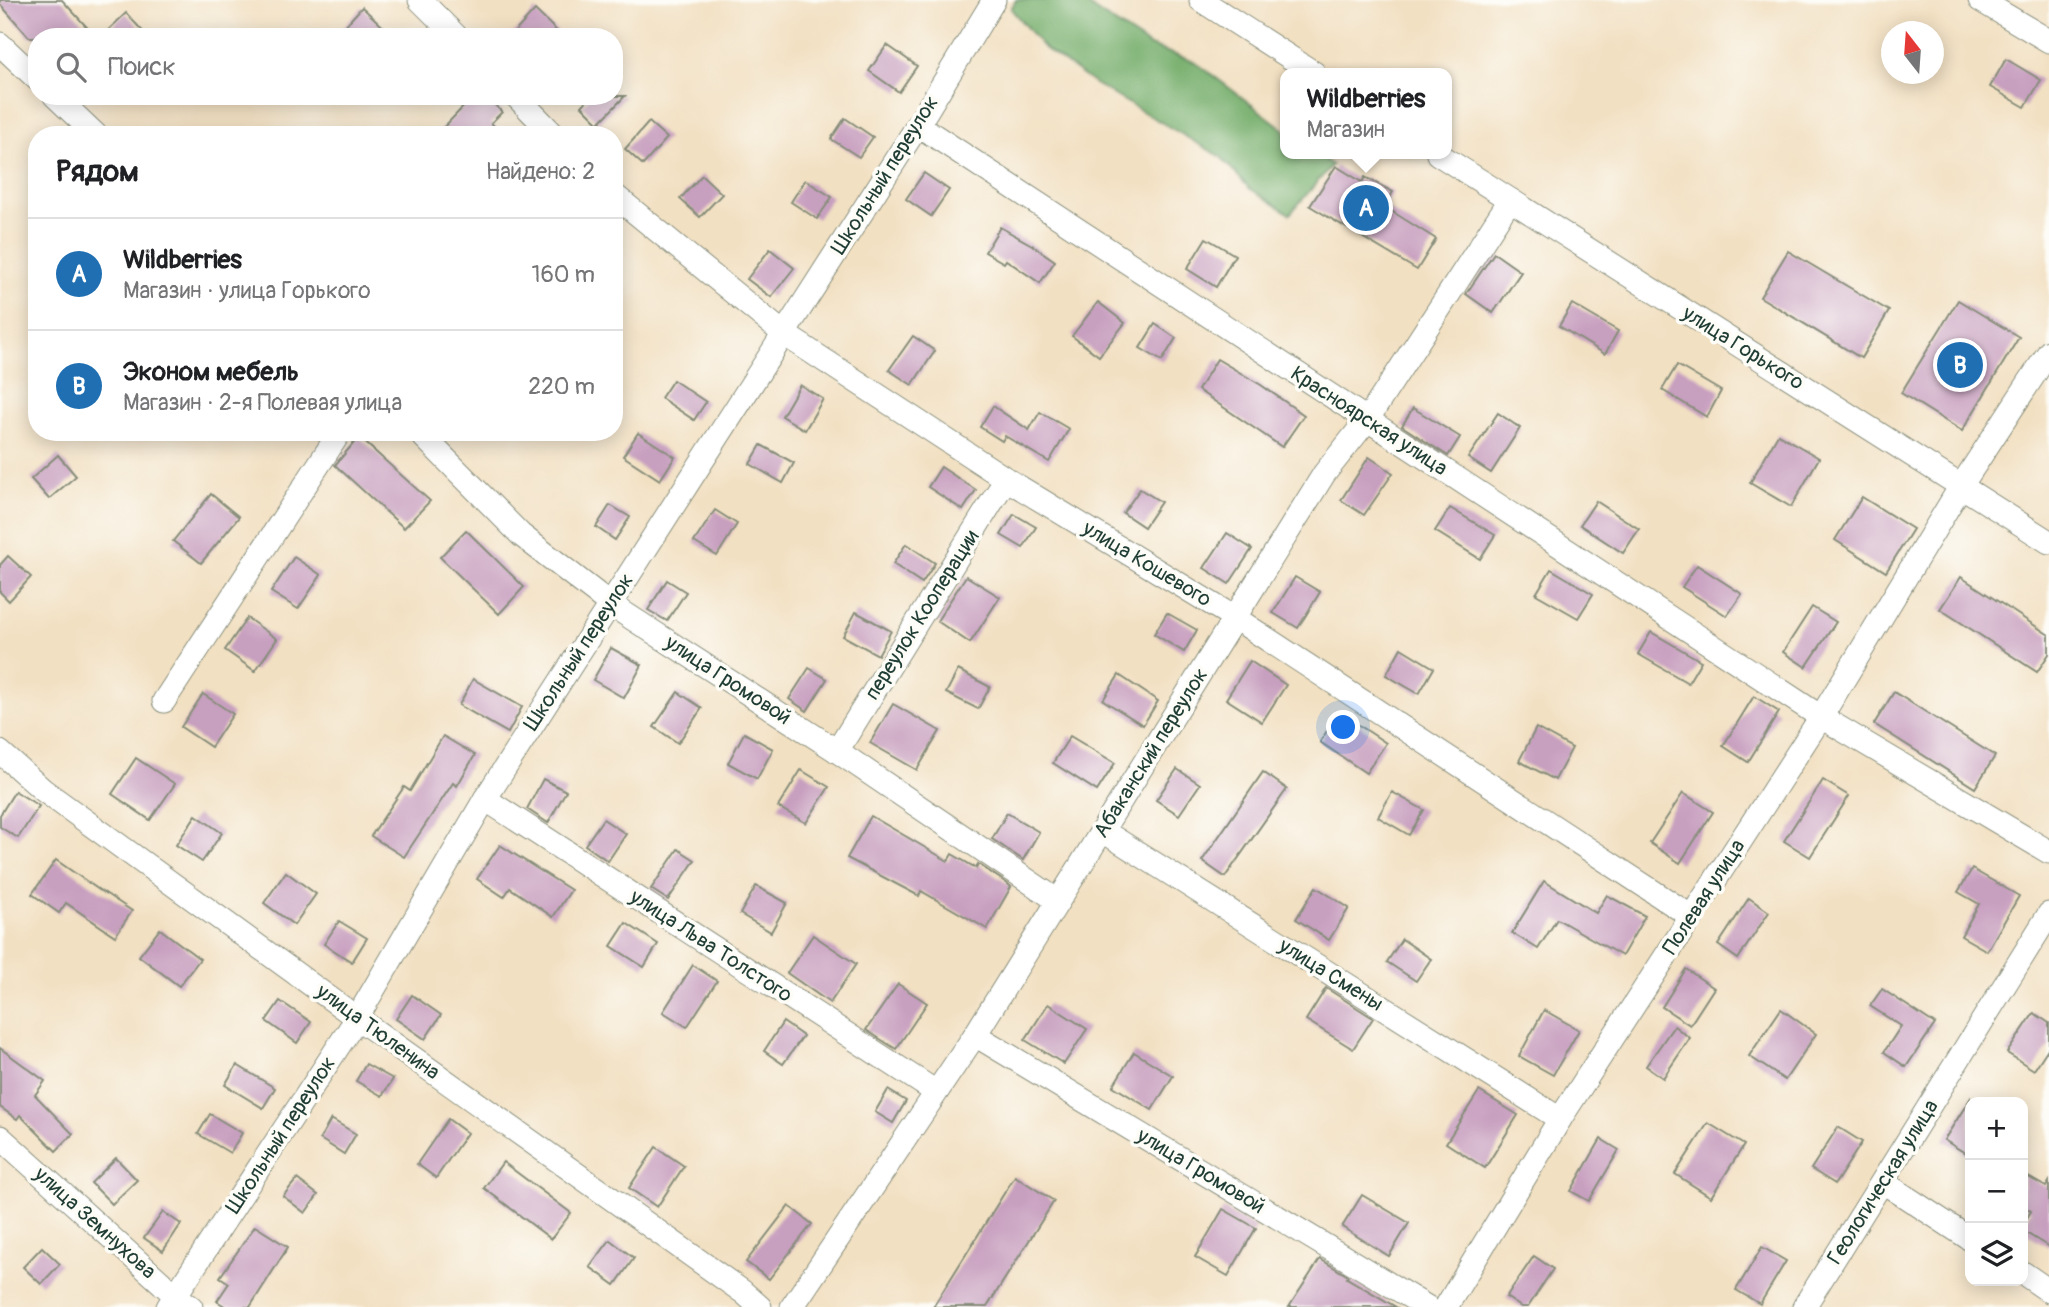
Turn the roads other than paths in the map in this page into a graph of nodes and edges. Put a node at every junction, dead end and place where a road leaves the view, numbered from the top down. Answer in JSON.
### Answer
{"nodes":[{"id":1,"x":420,"y":0,"type":"edge"},
{"id":2,"x":994,"y":0,"type":"edge"},
{"id":3,"x":1201,"y":0,"type":"edge"},
{"id":4,"x":1980,"y":0,"type":"edge"},
{"id":5,"x":448,"y":28,"type":"edge"},
{"id":6,"x":2049,"y":41,"type":"edge"},
{"id":7,"x":0,"y":44,"type":"edge"},
{"id":8,"x":1306,"y":68,"type":"edge"},
{"id":9,"x":28,"y":70,"type":"edge"},
{"id":10,"x":64,"y":105,"type":"edge"},
{"id":11,"x":525,"y":105,"type":"edge"},
{"id":12,"x":918,"y":125,"type":"junction"},
{"id":13,"x":87,"y":126,"type":"edge"},
{"id":14,"x":545,"y":126,"type":"edge"},
{"id":15,"x":1446,"y":159,"type":"edge"},
{"id":16,"x":1510,"y":200,"type":"junction"},
{"id":17,"x":623,"y":202,"type":"edge"},
{"id":18,"x":784,"y":334,"type":"junction"},
{"id":19,"x":2049,"y":352,"type":"edge"},
{"id":20,"x":1367,"y":420,"type":"junction"},
{"id":21,"x":334,"y":441,"type":"edge"},
{"id":22,"x":428,"y":441,"type":"edge"},
{"id":23,"x":1006,"y":478,"type":"junction"},
{"id":24,"x":1961,"y":486,"type":"junction"},
{"id":25,"x":2049,"y":542,"type":"edge"},
{"id":26,"x":610,"y":604,"type":"junction"},
{"id":27,"x":1235,"y":618,"type":"junction"},
{"id":28,"x":164,"y":701,"type":"dead end"},
{"id":29,"x":1821,"y":717,"type":"junction"},
{"id":30,"x":837,"y":751,"type":"junction"},
{"id":31,"x":0,"y":752,"type":"edge"},
{"id":32,"x":485,"y":799,"type":"junction"},
{"id":33,"x":1103,"y":831,"type":"junction"},
{"id":34,"x":2049,"y":852,"type":"edge"},
{"id":35,"x":1058,"y":901,"type":"junction"},
{"id":36,"x":2049,"y":914,"type":"edge"},
{"id":37,"x":1692,"y":917,"type":"junction"},
{"id":38,"x":358,"y":1018,"type":"junction"},
{"id":39,"x":975,"y":1035,"type":"junction"},
{"id":40,"x":936,"y":1092,"type":"junction"},
{"id":41,"x":1560,"y":1119,"type":"junction"},
{"id":42,"x":0,"y":1137,"type":"edge"},
{"id":43,"x":1883,"y":1182,"type":"junction"},
{"id":44,"x":1965,"y":1236,"type":"edge"},
{"id":45,"x":2028,"y":1276,"type":"edge"},
{"id":46,"x":2049,"y":1291,"type":"edge"},
{"id":47,"x":178,"y":1303,"type":"edge"},
{"id":48,"x":760,"y":1307,"type":"edge"},
{"id":49,"x":793,"y":1307,"type":"edge"},
{"id":50,"x":1427,"y":1307,"type":"edge"},
{"id":51,"x":1446,"y":1307,"type":"edge"},
{"id":52,"x":1804,"y":1307,"type":"edge"}],
"edges":[{"from":1,"to":5,"type":"street"},
{"from":2,"to":12,"type":"street","name":"Школьный переулок"},
{"from":3,"to":8,"type":"street"},
{"from":4,"to":6,"type":"street"},
{"from":7,"to":9,"type":"street"},
{"from":10,"to":13,"type":"street"},
{"from":11,"to":14,"type":"street"},
{"from":12,"to":18,"type":"street","name":"Школьный переулок"},
{"from":12,"to":20,"type":"street","name":"Красноярская улица"},
{"from":15,"to":16,"type":"street","name":"улица Горького"},
{"from":16,"to":20,"type":"street","name":"Абаканский переулок"},
{"from":16,"to":24,"type":"street","name":"улица Горького"},
{"from":17,"to":18,"type":"street","name":"улица Кошевого"},
{"from":18,"to":23,"type":"street","name":"улица Кошевого"},
{"from":18,"to":26,"type":"street","name":"Школьный переулок"},
{"from":19,"to":24,"type":"street","name":"Полевая улица"},
{"from":20,"to":27,"type":"street","name":"Абаканский переулок"},
{"from":20,"to":29,"type":"street","name":"Красноярская улица"},
{"from":21,"to":28,"type":"street"},
{"from":22,"to":26,"type":"street","name":"улица Громовой"},
{"from":23,"to":27,"type":"street","name":"улица Кошевого"},
{"from":23,"to":30,"type":"street","name":"переулок Кооперации"},
{"from":24,"to":25,"type":"street","name":"улица Горького"},
{"from":24,"to":29,"type":"street","name":"Полевая улица"},
{"from":26,"to":30,"type":"street","name":"улица Громовой"},
{"from":26,"to":32,"type":"street","name":"Школьный переулок"},
{"from":27,"to":33,"type":"street","name":"Абаканский переулок"},
{"from":27,"to":37,"type":"street","name":"улица Кошевого"},
{"from":29,"to":34,"type":"street","name":"Красноярская улица"},
{"from":29,"to":37,"type":"street","name":"Полевая улица"},
{"from":30,"to":35,"type":"street","name":"улица Громовой"},
{"from":31,"to":38,"type":"street","name":"улица Тюленина"},
{"from":32,"to":38,"type":"street","name":"Школьный переулок"},
{"from":32,"to":40,"type":"street","name":"улица Льва Толстого"},
{"from":33,"to":35,"type":"street","name":"Абаканский переулок"},
{"from":33,"to":41,"type":"street","name":"улица Смены"},
{"from":35,"to":39,"type":"street","name":"Абаканский переулок"},
{"from":36,"to":43,"type":"street","name":"Геологическая улица"},
{"from":37,"to":41,"type":"street","name":"Полевая улица"},
{"from":38,"to":47,"type":"street","name":"Школьный переулок"},
{"from":38,"to":48,"type":"street","name":"улица Тюленина"},
{"from":39,"to":40,"type":"street","name":"Абаканский переулок"},
{"from":39,"to":50,"type":"street","name":"улица Громовой"},
{"from":40,"to":49,"type":"street","name":"Абаканский переулок"},
{"from":41,"to":51,"type":"street","name":"Полевая улица"},
{"from":42,"to":47,"type":"street","name":"улица Земнухова"},
{"from":43,"to":44,"type":"street"},
{"from":43,"to":52,"type":"street","name":"Геологическая улица"},
{"from":45,"to":46,"type":"street"}]}
